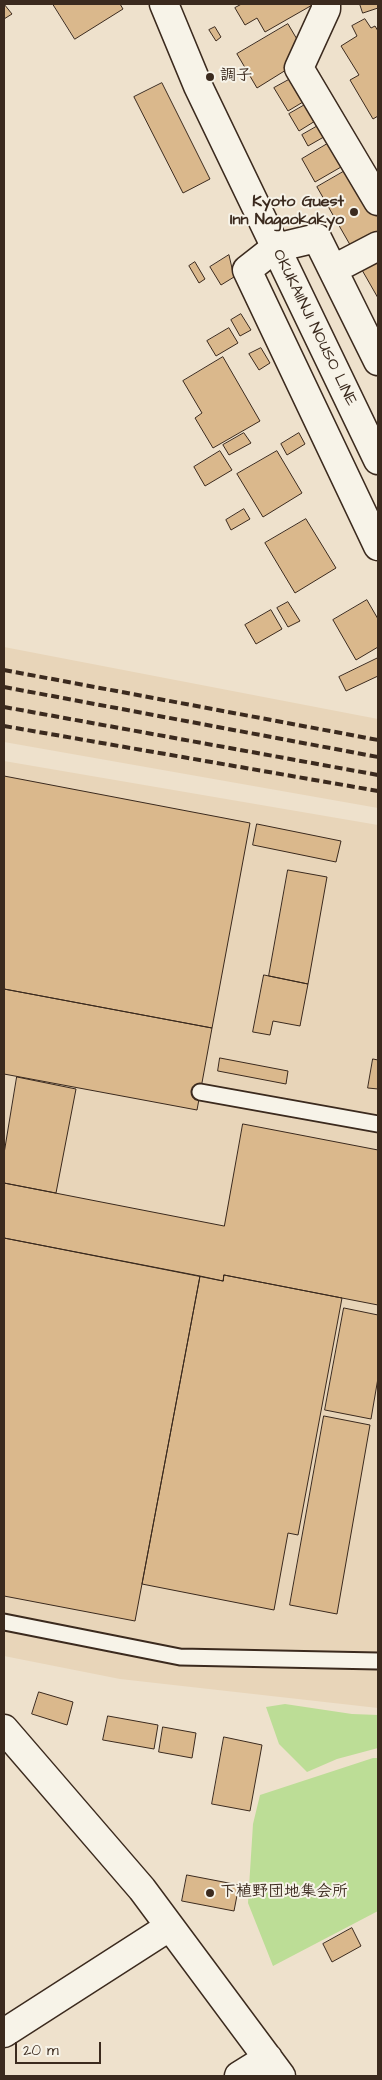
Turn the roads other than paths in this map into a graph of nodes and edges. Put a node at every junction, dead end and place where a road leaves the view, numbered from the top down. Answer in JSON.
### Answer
{"nodes":[{"id":1,"x":164,"y":4,"type":"edge"},
{"id":2,"x":326,"y":4,"type":"edge"},
{"id":3,"x":378,"y":201,"type":"edge"},
{"id":4,"x":378,"y":246,"type":"edge"},
{"id":5,"x":275,"y":248,"type":"junction"},
{"id":6,"x":334,"y":269,"type":"junction"},
{"id":7,"x":378,"y":361,"type":"edge"},
{"id":8,"x":378,"y":460,"type":"edge"},
{"id":9,"x":378,"y":546,"type":"edge"},
{"id":10,"x":200,"y":1092,"type":"dead end"},
{"id":11,"x":378,"y":1124,"type":"edge"},
{"id":12,"x":4,"y":1622,"type":"edge"},
{"id":13,"x":378,"y":1661,"type":"edge"},
{"id":14,"x":4,"y":1729,"type":"edge"},
{"id":15,"x":170,"y":1927,"type":"junction"},
{"id":16,"x":4,"y":2033,"type":"edge"},
{"id":17,"x":274,"y":2067,"type":"edge"},
{"id":18,"x":239,"y":2076,"type":"edge"}],
"edges":[{"from":1,"to":5,"type":"street","name":"OKUKAIINJI NOUSO LINE"},
{"from":2,"to":3,"type":"street"},
{"from":4,"to":6,"type":"street"},
{"from":5,"to":6,"type":"street"},
{"from":5,"to":8,"type":"street","name":"OKUKAIINJI NOUSO LINE"},
{"from":5,"to":9,"type":"street"},
{"from":6,"to":7,"type":"street"},
{"from":10,"to":11,"type":"lane"},
{"from":12,"to":13,"type":"lane"},
{"from":14,"to":15,"type":"street"},
{"from":15,"to":16,"type":"street"},
{"from":15,"to":17,"type":"street"},
{"from":17,"to":18,"type":"street"}]}
